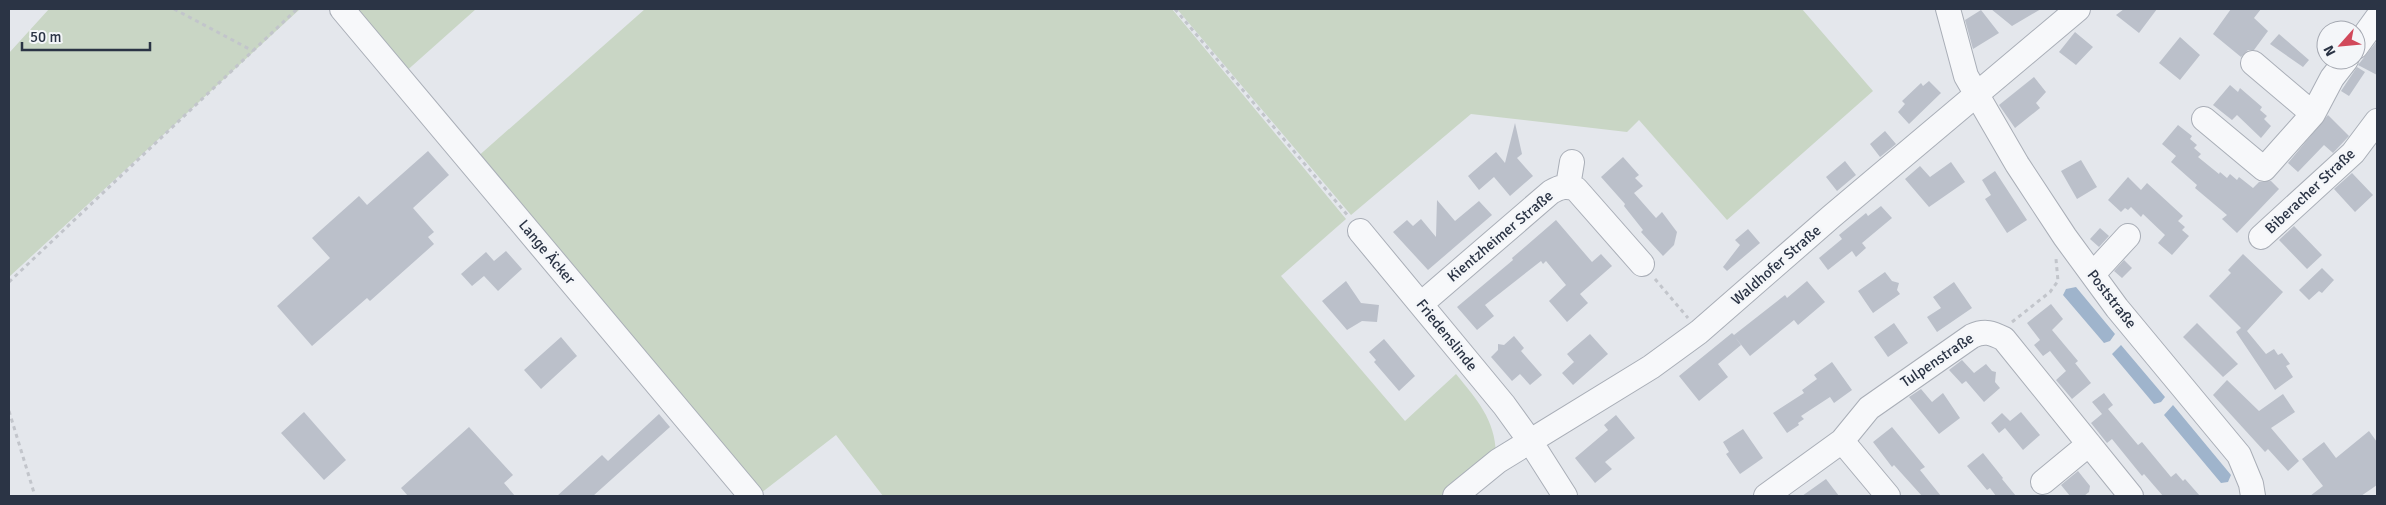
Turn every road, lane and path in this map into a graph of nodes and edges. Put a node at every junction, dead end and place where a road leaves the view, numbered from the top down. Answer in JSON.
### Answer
{"nodes":[{"id":1,"x":174,"y":9,"type":"edge"},
{"id":2,"x":297,"y":9,"type":"edge"},
{"id":3,"x":342,"y":9,"type":"edge"},
{"id":4,"x":1175,"y":9,"type":"edge"},
{"id":5,"x":1948,"y":9,"type":"edge"},
{"id":6,"x":2078,"y":9,"type":"edge"},
{"id":7,"x":2370,"y":9,"type":"edge"},
{"id":8,"x":2377,"y":16,"type":"edge"},
{"id":9,"x":2366,"y":32,"type":"edge"},
{"id":10,"x":253,"y":51,"type":"junction"},
{"id":11,"x":2253,"y":63,"type":"dead end"},
{"id":12,"x":2338,"y":70,"type":"edge"},
{"id":13,"x":1976,"y":96,"type":"junction"},
{"id":14,"x":2313,"y":114,"type":"junction"},
{"id":15,"x":2204,"y":119,"type":"dead end"},
{"id":16,"x":2377,"y":121,"type":"edge"},
{"id":17,"x":1572,"y":162,"type":"dead end"},
{"id":18,"x":1568,"y":186,"type":"junction"},
{"id":19,"x":1360,"y":231,"type":"joint"},
{"id":20,"x":2128,"y":236,"type":"dead end"},
{"id":21,"x":2064,"y":237,"type":"junction"},
{"id":22,"x":2261,"y":237,"type":"dead end"},
{"id":23,"x":1642,"y":264,"type":"joint"},
{"id":24,"x":2093,"y":274,"type":"junction"},
{"id":25,"x":9,"y":282,"type":"edge"},
{"id":26,"x":1421,"y":304,"type":"junction"},
{"id":27,"x":1684,"y":314,"type":"dead end"},
{"id":28,"x":2004,"y":339,"type":"junction"},
{"id":29,"x":9,"y":411,"type":"edge"},
{"id":30,"x":1530,"y":441,"type":"junction"},
{"id":31,"x":1842,"y":441,"type":"junction"},
{"id":32,"x":2088,"y":444,"type":"junction"},
{"id":33,"x":2042,"y":482,"type":"dead end"},
{"id":34,"x":35,"y":496,"type":"edge"},
{"id":35,"x":751,"y":496,"type":"edge"},
{"id":36,"x":1455,"y":496,"type":"edge"},
{"id":37,"x":1565,"y":496,"type":"edge"},
{"id":38,"x":1766,"y":496,"type":"edge"},
{"id":39,"x":1888,"y":496,"type":"edge"},
{"id":40,"x":2131,"y":496,"type":"edge"},
{"id":41,"x":2253,"y":496,"type":"edge"}],
"edges":[{"from":1,"to":10,"type":"path"},
{"from":2,"to":10,"type":"path"},
{"from":3,"to":35,"type":"street","name":"Lange Äcker"},
{"from":4,"to":19,"type":"path"},
{"from":5,"to":13,"type":"street","name":"Poststraße"},
{"from":6,"to":13,"type":"street","name":"Waldhofer Straße"},
{"from":7,"to":8,"type":"street"},
{"from":8,"to":9,"type":"street"},
{"from":10,"to":25,"type":"path"},
{"from":11,"to":14,"type":"street"},
{"from":12,"to":14,"type":"street"},
{"from":13,"to":21,"type":"street","name":"Poststraße"},
{"from":13,"to":30,"type":"street","name":"Waldhofer Straße"},
{"from":14,"to":15,"type":"street"},
{"from":16,"to":22,"type":"street","name":"Biberacher Straße"},
{"from":17,"to":18,"type":"street"},
{"from":18,"to":23,"type":"street","name":"Kientzheimer Straße"},
{"from":18,"to":26,"type":"street","name":"Kientzheimer Straße"},
{"from":19,"to":26,"type":"street","name":"Friedenslinde"},
{"from":20,"to":24,"type":"street"},
{"from":21,"to":24,"type":"street","name":"Poststraße"},
{"from":21,"to":28,"type":"path"},
{"from":23,"to":27,"type":"path"},
{"from":24,"to":41,"type":"street","name":"Poststraße"},
{"from":26,"to":30,"type":"street","name":"Friedenslinde"},
{"from":28,"to":31,"type":"street","name":"Tulpenstraße"},
{"from":28,"to":32,"type":"street"},
{"from":29,"to":34,"type":"path"},
{"from":30,"to":36,"type":"street","name":"Waldhofer Straße"},
{"from":30,"to":37,"type":"street","name":"Friedenslinde"},
{"from":31,"to":38,"type":"street","name":"Tulpenstraße"},
{"from":31,"to":39,"type":"street"},
{"from":32,"to":33,"type":"street"},
{"from":32,"to":40,"type":"street"}]}
